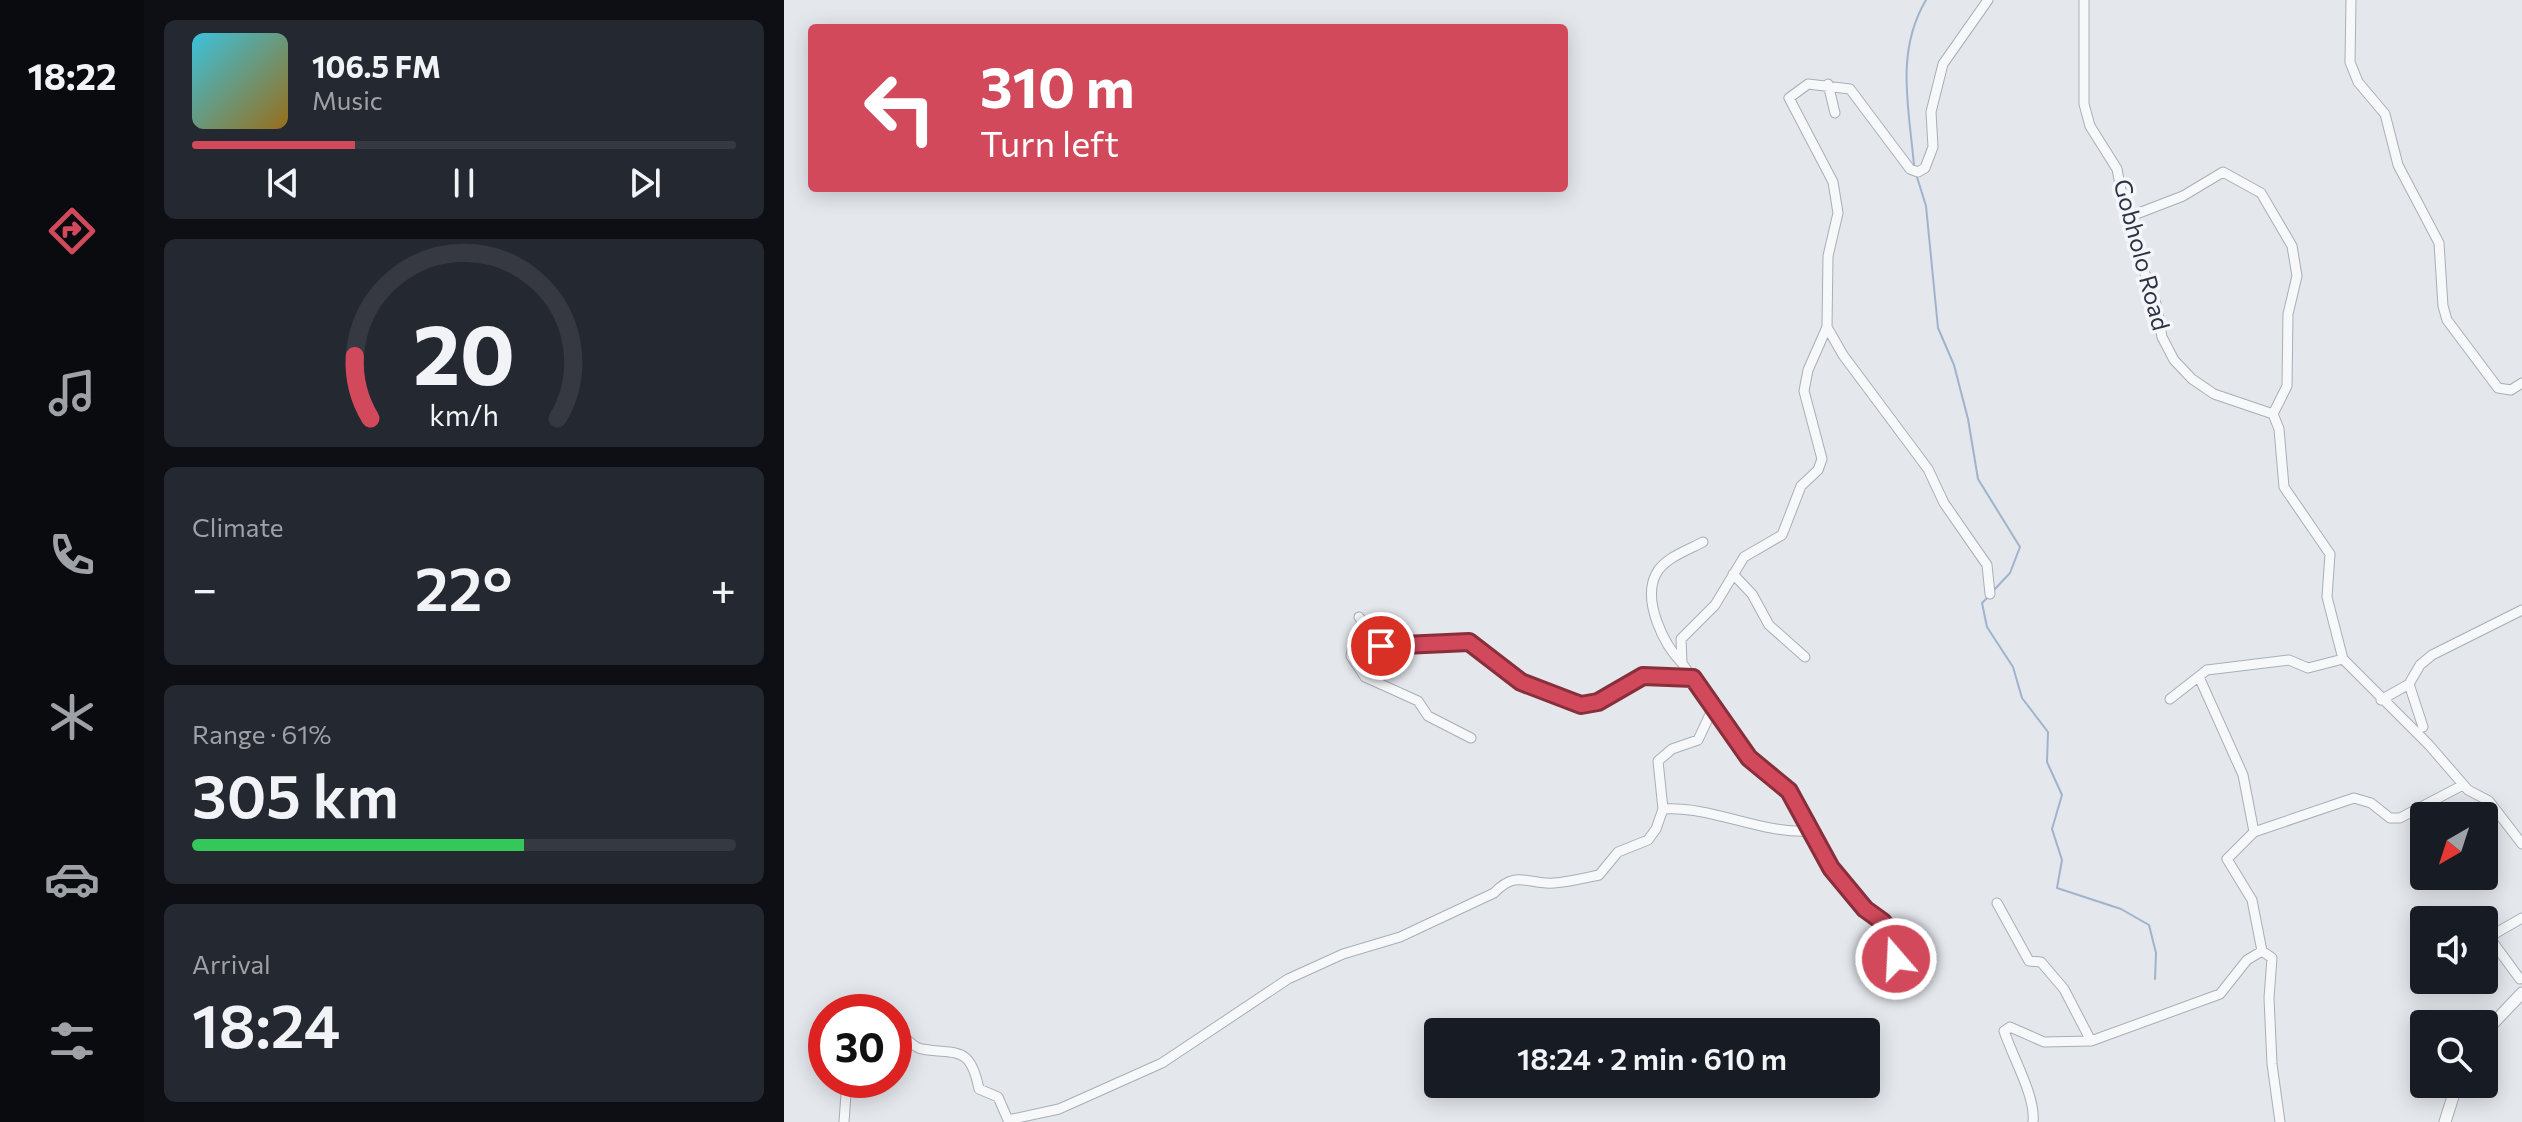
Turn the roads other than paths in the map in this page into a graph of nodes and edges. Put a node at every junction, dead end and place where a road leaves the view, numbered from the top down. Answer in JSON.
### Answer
{"nodes":[{"id":1,"x":1988,"y":0,"type":"edge"},
{"id":2,"x":2084,"y":0,"type":"edge"},
{"id":3,"x":2351,"y":0,"type":"edge"},
{"id":4,"x":1828,"y":84,"type":"junction"},
{"id":5,"x":1835,"y":113,"type":"dead end"},
{"id":6,"x":2126,"y":218,"type":"junction"},
{"id":7,"x":1827,"y":327,"type":"junction"},
{"id":8,"x":2522,"y":383,"type":"edge"},
{"id":9,"x":2273,"y":414,"type":"junction"},
{"id":10,"x":1703,"y":542,"type":"dead end"},
{"id":11,"x":1733,"y":574,"type":"junction"},
{"id":12,"x":1990,"y":594,"type":"dead end"},
{"id":13,"x":2522,"y":610,"type":"edge"},
{"id":14,"x":1359,"y":617,"type":"dead end"},
{"id":15,"x":1381,"y":646,"type":"junction"},
{"id":16,"x":1805,"y":657,"type":"dead end"},
{"id":17,"x":2343,"y":659,"type":"junction"},
{"id":18,"x":1682,"y":663,"type":"junction"},
{"id":19,"x":2199,"y":677,"type":"junction"},
{"id":20,"x":1693,"y":678,"type":"junction"},
{"id":21,"x":2409,"y":684,"type":"junction"},
{"id":22,"x":2170,"y":699,"type":"dead end"},
{"id":23,"x":2381,"y":700,"type":"junction"},
{"id":24,"x":1713,"y":708,"type":"junction"},
{"id":25,"x":2423,"y":727,"type":"dead end"},
{"id":26,"x":1471,"y":738,"type":"dead end"},
{"id":27,"x":2463,"y":785,"type":"junction"},
{"id":28,"x":1663,"y":809,"type":"junction"},
{"id":29,"x":1810,"y":831,"type":"junction"},
{"id":30,"x":2254,"y":832,"type":"junction"},
{"id":31,"x":2522,"y":844,"type":"edge"},
{"id":32,"x":1997,"y":903,"type":"dead end"},
{"id":33,"x":2522,"y":918,"type":"edge"},
{"id":34,"x":2498,"y":930,"type":"edge"},
{"id":35,"x":2498,"y":949,"type":"edge"},
{"id":36,"x":2262,"y":951,"type":"junction"},
{"id":37,"x":2521,"y":975,"type":"edge"},
{"id":38,"x":1907,"y":981,"type":"dead end"},
{"id":39,"x":2522,"y":994,"type":"edge"},
{"id":40,"x":2498,"y":1019,"type":"edge"},
{"id":41,"x":2091,"y":1041,"type":"junction"},
{"id":42,"x":912,"y":1043,"type":"edge"},
{"id":43,"x":846,"y":1098,"type":"edge"},
{"id":44,"x":2453,"y":1098,"type":"edge"},
{"id":45,"x":844,"y":1122,"type":"edge"},
{"id":46,"x":2033,"y":1122,"type":"edge"},
{"id":47,"x":2280,"y":1122,"type":"edge"},
{"id":48,"x":2445,"y":1122,"type":"edge"}],
"edges":[{"from":1,"to":4,"type":"street"},
{"from":2,"to":6,"type":"street","name":"Gobholo Road"},
{"from":3,"to":8,"type":"street"},
{"from":4,"to":5,"type":"street"},
{"from":4,"to":7,"type":"street"},
{"from":6,"to":9,"type":"street","name":"Gobholo Road"},
{"from":6,"to":9,"type":"street"},
{"from":7,"to":11,"type":"street"},
{"from":7,"to":12,"type":"street"},
{"from":9,"to":17,"type":"street"},
{"from":10,"to":18,"type":"street"},
{"from":11,"to":16,"type":"street"},
{"from":11,"to":18,"type":"street"},
{"from":13,"to":21,"type":"street"},
{"from":14,"to":15,"type":"street"},
{"from":15,"to":20,"type":"street"},
{"from":15,"to":26,"type":"street"},
{"from":17,"to":19,"type":"street"},
{"from":17,"to":23,"type":"street"},
{"from":18,"to":20,"type":"street"},
{"from":19,"to":22,"type":"street"},
{"from":19,"to":30,"type":"street"},
{"from":20,"to":24,"type":"street"},
{"from":21,"to":23,"type":"street"},
{"from":21,"to":25,"type":"street"},
{"from":23,"to":27,"type":"street"},
{"from":24,"to":28,"type":"street"},
{"from":24,"to":29,"type":"street"},
{"from":27,"to":30,"type":"street"},
{"from":27,"to":31,"type":"street"},
{"from":28,"to":29,"type":"street"},
{"from":28,"to":42,"type":"street"},
{"from":29,"to":38,"type":"street"},
{"from":30,"to":36,"type":"street"},
{"from":32,"to":41,"type":"street"},
{"from":33,"to":34,"type":"street"},
{"from":35,"to":37,"type":"street"},
{"from":36,"to":41,"type":"street"},
{"from":36,"to":47,"type":"street"},
{"from":37,"to":39,"type":"street"},
{"from":39,"to":40,"type":"street"},
{"from":41,"to":46,"type":"street"},
{"from":43,"to":45,"type":"street"},
{"from":44,"to":48,"type":"street"}]}
